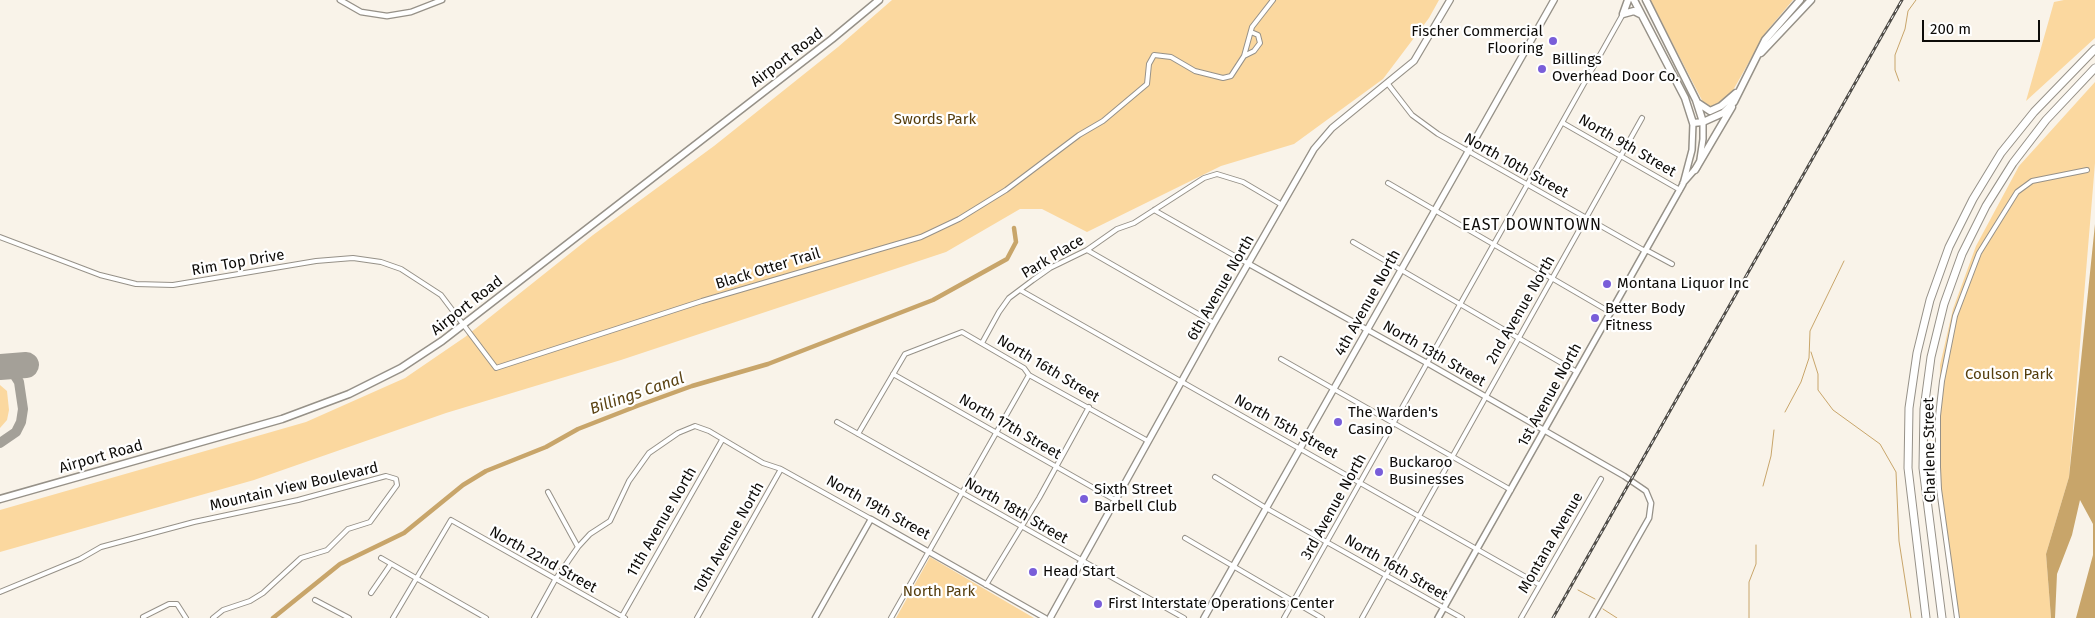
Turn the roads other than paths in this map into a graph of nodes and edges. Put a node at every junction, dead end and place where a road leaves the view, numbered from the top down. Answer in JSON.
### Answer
{"nodes":[{"id":1,"x":340,"y":0,"type":"edge"},
{"id":2,"x":442,"y":0,"type":"edge"},
{"id":3,"x":879,"y":0,"type":"edge"},
{"id":4,"x":1273,"y":0,"type":"edge"},
{"id":5,"x":1450,"y":0,"type":"edge"},
{"id":6,"x":1554,"y":0,"type":"edge"},
{"id":7,"x":1628,"y":0,"type":"edge"},
{"id":8,"x":1634,"y":0,"type":"edge"},
{"id":9,"x":1646,"y":0,"type":"edge"},
{"id":10,"x":1800,"y":0,"type":"edge"},
{"id":11,"x":1811,"y":0,"type":"edge"},
{"id":12,"x":1623,"y":14,"type":"junction"},
{"id":13,"x":1641,"y":14,"type":"junction"},
{"id":14,"x":1251,"y":32,"type":"junction"},
{"id":15,"x":2094,"y":49,"type":"edge"},
{"id":16,"x":1244,"y":56,"type":"junction"},
{"id":17,"x":1753,"y":64,"type":"junction"},
{"id":18,"x":2095,"y":68,"type":"edge"},
{"id":19,"x":1388,"y":84,"type":"junction"},
{"id":20,"x":1737,"y":92,"type":"junction"},
{"id":21,"x":1696,"y":100,"type":"junction"},
{"id":22,"x":1734,"y":102,"type":"junction"},
{"id":23,"x":1642,"y":118,"type":"dead end"},
{"id":24,"x":1703,"y":122,"type":"junction"},
{"id":25,"x":1563,"y":123,"type":"junction"},
{"id":26,"x":1693,"y":123,"type":"junction"},
{"id":27,"x":1468,"y":152,"type":"junction"},
{"id":28,"x":1621,"y":155,"type":"junction"},
{"id":29,"x":1695,"y":170,"type":"junction"},
{"id":30,"x":2087,"y":170,"type":"dead end"},
{"id":31,"x":1388,"y":183,"type":"dead end"},
{"id":32,"x":1683,"y":184,"type":"junction"},
{"id":33,"x":1526,"y":185,"type":"junction"},
{"id":34,"x":1680,"y":190,"type":"junction"},
{"id":35,"x":1282,"y":205,"type":"junction"},
{"id":36,"x":1154,"y":210,"type":"junction"},
{"id":37,"x":1433,"y":211,"type":"junction"},
{"id":38,"x":1586,"y":218,"type":"junction"},
{"id":39,"x":0,"y":237,"type":"edge"},
{"id":40,"x":1353,"y":242,"type":"dead end"},
{"id":41,"x":1494,"y":245,"type":"junction"},
{"id":42,"x":1087,"y":250,"type":"junction"},
{"id":43,"x":1645,"y":250,"type":"junction"},
{"id":44,"x":1249,"y":264,"type":"junction"},
{"id":45,"x":1672,"y":264,"type":"dead end"},
{"id":46,"x":1402,"y":269,"type":"junction"},
{"id":47,"x":1552,"y":279,"type":"junction"},
{"id":48,"x":1020,"y":290,"type":"junction"},
{"id":49,"x":1461,"y":305,"type":"junction"},
{"id":50,"x":1610,"y":312,"type":"junction"},
{"id":51,"x":1214,"y":323,"type":"junction"},
{"id":52,"x":465,"y":324,"type":"junction"},
{"id":53,"x":1368,"y":330,"type":"junction"},
{"id":54,"x":1518,"y":339,"type":"junction"},
{"id":55,"x":982,"y":343,"type":"junction"},
{"id":56,"x":1281,"y":359,"type":"dead end"},
{"id":57,"x":1427,"y":363,"type":"junction"},
{"id":58,"x":1577,"y":372,"type":"junction"},
{"id":59,"x":893,"y":374,"type":"junction"},
{"id":60,"x":1029,"y":375,"type":"junction"},
{"id":61,"x":1181,"y":383,"type":"junction"},
{"id":62,"x":1333,"y":390,"type":"junction"},
{"id":63,"x":1485,"y":397,"type":"junction"},
{"id":64,"x":1089,"y":407,"type":"junction"},
{"id":65,"x":837,"y":422,"type":"dead end"},
{"id":66,"x":1393,"y":422,"type":"junction"},
{"id":67,"x":1544,"y":430,"type":"junction"},
{"id":68,"x":997,"y":433,"type":"junction"},
{"id":69,"x":858,"y":434,"type":"junction"},
{"id":70,"x":722,"y":440,"type":"junction"},
{"id":71,"x":1148,"y":441,"type":"junction"},
{"id":72,"x":1301,"y":449,"type":"junction"},
{"id":73,"x":1452,"y":456,"type":"junction"},
{"id":74,"x":1056,"y":467,"type":"junction"},
{"id":75,"x":781,"y":469,"type":"junction"},
{"id":76,"x":1215,"y":477,"type":"dead end"},
{"id":77,"x":1601,"y":479,"type":"dead end"},
{"id":78,"x":1360,"y":482,"type":"junction"},
{"id":79,"x":1511,"y":490,"type":"junction"},
{"id":80,"x":548,"y":492,"type":"dead end"},
{"id":81,"x":964,"y":494,"type":"junction"},
{"id":82,"x":0,"y":499,"type":"edge"},
{"id":83,"x":1115,"y":500,"type":"junction"},
{"id":84,"x":1266,"y":508,"type":"junction"},
{"id":85,"x":1419,"y":515,"type":"junction"},
{"id":86,"x":871,"y":519,"type":"junction"},
{"id":87,"x":1020,"y":527,"type":"junction"},
{"id":88,"x":1185,"y":538,"type":"dead end"},
{"id":89,"x":1327,"y":542,"type":"junction"},
{"id":90,"x":578,"y":547,"type":"junction"},
{"id":91,"x":1477,"y":549,"type":"junction"},
{"id":92,"x":929,"y":551,"type":"junction"},
{"id":93,"x":381,"y":558,"type":"dead end"},
{"id":94,"x":1081,"y":561,"type":"junction"},
{"id":95,"x":391,"y":564,"type":"junction"},
{"id":96,"x":1233,"y":567,"type":"junction"},
{"id":97,"x":1386,"y":576,"type":"junction"},
{"id":98,"x":415,"y":578,"type":"junction"},
{"id":99,"x":554,"y":580,"type":"junction"},
{"id":100,"x":986,"y":585,"type":"junction"},
{"id":101,"x":1540,"y":585,"type":"junction"},
{"id":102,"x":0,"y":592,"type":"edge"},
{"id":103,"x":371,"y":593,"type":"dead end"},
{"id":104,"x":315,"y":600,"type":"dead end"},
{"id":105,"x":1294,"y":601,"type":"junction"},
{"id":106,"x":1444,"y":608,"type":"junction"},
{"id":107,"x":143,"y":617,"type":"dead end"},
{"id":108,"x":623,"y":617,"type":"edge"},
{"id":109,"x":186,"y":618,"type":"edge"},
{"id":110,"x":213,"y":618,"type":"edge"},
{"id":111,"x":350,"y":618,"type":"edge"},
{"id":112,"x":393,"y":618,"type":"edge"},
{"id":113,"x":486,"y":618,"type":"edge"},
{"id":114,"x":534,"y":618,"type":"edge"},
{"id":115,"x":697,"y":618,"type":"edge"},
{"id":116,"x":815,"y":618,"type":"edge"},
{"id":117,"x":891,"y":618,"type":"edge"},
{"id":118,"x":1045,"y":618,"type":"edge"},
{"id":119,"x":1050,"y":618,"type":"edge"},
{"id":120,"x":1184,"y":618,"type":"edge"},
{"id":121,"x":1204,"y":618,"type":"edge"},
{"id":122,"x":1284,"y":618,"type":"edge"},
{"id":123,"x":1322,"y":618,"type":"edge"},
{"id":124,"x":1362,"y":618,"type":"edge"},
{"id":125,"x":1438,"y":618,"type":"edge"},
{"id":126,"x":1462,"y":618,"type":"edge"},
{"id":127,"x":1521,"y":618,"type":"edge"},
{"id":128,"x":1592,"y":618,"type":"edge"},
{"id":129,"x":1926,"y":618,"type":"edge"},
{"id":130,"x":1942,"y":618,"type":"edge"},
{"id":131,"x":1957,"y":618,"type":"edge"}],
"edges":[{"from":1,"to":2,"type":"street"},
{"from":3,"to":52,"type":"highway","name":"Airport Road"},
{"from":4,"to":14,"type":"street"},
{"from":5,"to":19,"type":"main road","name":"6th Avenue North"},
{"from":6,"to":27,"type":"main road","name":"4th Avenue North"},
{"from":7,"to":12,"type":"highway"},
{"from":8,"to":13,"type":"highway"},
{"from":9,"to":21,"type":"highway","name":"1st Avenue North"},
{"from":10,"to":17,"type":"highway"},
{"from":11,"to":17,"type":"highway"},
{"from":12,"to":13,"type":"highway"},
{"from":12,"to":25,"type":"street","name":"3rd Avenue North"},
{"from":13,"to":26,"type":"highway"},
{"from":14,"to":16,"type":"street"},
{"from":14,"to":16,"type":"street"},
{"from":15,"to":129,"type":"highway"},
{"from":16,"to":52,"type":"street","name":"Black Otter Trail"},
{"from":17,"to":20,"type":"highway"},
{"from":18,"to":130,"type":"highway"},
{"from":19,"to":27,"type":"street","name":"North 10th Street"},
{"from":19,"to":35,"type":"main road","name":"6th Avenue North"},
{"from":20,"to":21,"type":"highway"},
{"from":20,"to":22,"type":"highway"},
{"from":21,"to":24,"type":"highway","name":"1st Avenue North"},
{"from":22,"to":24,"type":"highway"},
{"from":22,"to":29,"type":"highway"},
{"from":23,"to":28,"type":"street","name":"2nd Avenue North"},
{"from":24,"to":26,"type":"highway"},
{"from":24,"to":29,"type":"main road","name":"1st Avenue North"},
{"from":25,"to":28,"type":"street","name":"North 9th Street"},
{"from":25,"to":33,"type":"street","name":"3rd Avenue North"},
{"from":26,"to":32,"type":"main road","name":"1st Avenue North"},
{"from":27,"to":33,"type":"street","name":"North 10th Street"},
{"from":27,"to":37,"type":"main road","name":"4th Avenue North"},
{"from":28,"to":34,"type":"street","name":"North 9th Street"},
{"from":28,"to":38,"type":"street","name":"2nd Avenue North"},
{"from":29,"to":32,"type":"main road","name":"1st Avenue North"},
{"from":30,"to":131,"type":"street","name":"Charlene Street"},
{"from":31,"to":37,"type":"street"},
{"from":32,"to":34,"type":"main road","name":"1st Avenue North"},
{"from":33,"to":38,"type":"street","name":"North 10th Street"},
{"from":33,"to":41,"type":"street","name":"3rd Avenue North"},
{"from":34,"to":43,"type":"main road","name":"1st Avenue North"},
{"from":35,"to":36,"type":"street","name":"Park Place"},
{"from":35,"to":44,"type":"main road","name":"6th Avenue North"},
{"from":36,"to":42,"type":"street","name":"Park Place"},
{"from":36,"to":44,"type":"street","name":"North 13th Street"},
{"from":37,"to":41,"type":"street"},
{"from":37,"to":46,"type":"main road","name":"4th Avenue North"},
{"from":38,"to":43,"type":"street","name":"North 10th Street"},
{"from":38,"to":47,"type":"street","name":"2nd Avenue North"},
{"from":39,"to":52,"type":"street","name":"Rim Top Drive"},
{"from":40,"to":46,"type":"street"},
{"from":41,"to":47,"type":"street"},
{"from":41,"to":49,"type":"street","name":"3rd Avenue North"},
{"from":42,"to":48,"type":"street","name":"Park Place"},
{"from":42,"to":51,"type":"street"},
{"from":43,"to":45,"type":"street","name":"North 10th Street"},
{"from":43,"to":50,"type":"main road","name":"1st Avenue North"},
{"from":44,"to":51,"type":"main road","name":"6th Avenue North"},
{"from":44,"to":53,"type":"street","name":"North 13th Street"},
{"from":46,"to":49,"type":"street"},
{"from":46,"to":53,"type":"main road","name":"4th Avenue North"},
{"from":47,"to":50,"type":"street"},
{"from":47,"to":54,"type":"street","name":"2nd Avenue North"},
{"from":48,"to":55,"type":"street","name":"Park Place"},
{"from":48,"to":61,"type":"street","name":"North 15th Street"},
{"from":49,"to":54,"type":"street"},
{"from":49,"to":57,"type":"street","name":"3rd Avenue North"},
{"from":50,"to":58,"type":"main road","name":"1st Avenue North"},
{"from":51,"to":61,"type":"main road","name":"6th Avenue North"},
{"from":52,"to":82,"type":"highway","name":"Airport Road"},
{"from":53,"to":57,"type":"street","name":"North 13th Street"},
{"from":53,"to":62,"type":"main road","name":"4th Avenue North"},
{"from":54,"to":58,"type":"street"},
{"from":54,"to":63,"type":"street","name":"2nd Avenue North"},
{"from":55,"to":59,"type":"street","name":"North 16th Street"},
{"from":55,"to":60,"type":"street","name":"North 16th Street"},
{"from":56,"to":62,"type":"street"},
{"from":57,"to":63,"type":"street","name":"North 13th Street"},
{"from":57,"to":66,"type":"street","name":"3rd Avenue North"},
{"from":58,"to":67,"type":"main road","name":"1st Avenue North"},
{"from":59,"to":68,"type":"street","name":"North 17th Street"},
{"from":59,"to":69,"type":"street"},
{"from":60,"to":64,"type":"street","name":"North 16th Street"},
{"from":60,"to":68,"type":"street"},
{"from":61,"to":71,"type":"main road","name":"6th Avenue North"},
{"from":61,"to":72,"type":"street","name":"North 15th Street"},
{"from":62,"to":66,"type":"street"},
{"from":62,"to":72,"type":"main road","name":"4th Avenue North"},
{"from":63,"to":67,"type":"street","name":"North 13th Street"},
{"from":63,"to":73,"type":"street","name":"2nd Avenue North"},
{"from":64,"to":71,"type":"street","name":"North 16th Street"},
{"from":64,"to":74,"type":"street"},
{"from":65,"to":69,"type":"street","name":"North 18th Street"},
{"from":66,"to":73,"type":"street"},
{"from":66,"to":78,"type":"street","name":"3rd Avenue North"},
{"from":67,"to":79,"type":"main road","name":"1st Avenue North"},
{"from":67,"to":128,"type":"street","name":"North 13th Street"},
{"from":68,"to":74,"type":"street","name":"North 17th Street"},
{"from":68,"to":81,"type":"street"},
{"from":69,"to":81,"type":"street","name":"North 18th Street"},
{"from":70,"to":75,"type":"street","name":"North 19th Street"},
{"from":70,"to":90,"type":"street","name":"North 19th Street"},
{"from":70,"to":108,"type":"street","name":"11th Avenue North"},
{"from":71,"to":83,"type":"main road","name":"6th Avenue North"},
{"from":72,"to":78,"type":"street","name":"North 15th Street"},
{"from":72,"to":84,"type":"main road","name":"4th Avenue North"},
{"from":73,"to":79,"type":"street"},
{"from":73,"to":85,"type":"street","name":"2nd Avenue North"},
{"from":74,"to":83,"type":"street","name":"North 17th Street"},
{"from":74,"to":87,"type":"street"},
{"from":75,"to":86,"type":"street","name":"North 19th Street"},
{"from":75,"to":115,"type":"street","name":"10th Avenue North"},
{"from":76,"to":84,"type":"street","name":"North 16th Street"},
{"from":77,"to":101,"type":"street","name":"Montana Avenue"},
{"from":78,"to":85,"type":"street","name":"North 15th Street"},
{"from":78,"to":89,"type":"street","name":"3rd Avenue North"},
{"from":79,"to":91,"type":"main road","name":"1st Avenue North"},
{"from":80,"to":90,"type":"street"},
{"from":81,"to":87,"type":"street","name":"North 18th Street"},
{"from":81,"to":92,"type":"street"},
{"from":83,"to":94,"type":"main road","name":"6th Avenue North"},
{"from":84,"to":89,"type":"street","name":"North 16th Street"},
{"from":84,"to":96,"type":"main road","name":"4th Avenue North"},
{"from":85,"to":91,"type":"street","name":"North 15th Street"},
{"from":85,"to":97,"type":"street","name":"2nd Avenue North"},
{"from":86,"to":92,"type":"street","name":"North 19th Street"},
{"from":86,"to":116,"type":"street"},
{"from":87,"to":94,"type":"street","name":"North 18th Street"},
{"from":87,"to":100,"type":"street"},
{"from":88,"to":96,"type":"street"},
{"from":89,"to":97,"type":"street","name":"North 16th Street"},
{"from":89,"to":105,"type":"street","name":"3rd Avenue North"},
{"from":90,"to":99,"type":"street"},
{"from":91,"to":101,"type":"street","name":"North 15th Street"},
{"from":91,"to":106,"type":"main road","name":"1st Avenue North"},
{"from":92,"to":100,"type":"street","name":"North 19th Street"},
{"from":92,"to":117,"type":"street"},
{"from":93,"to":95,"type":"street"},
{"from":94,"to":119,"type":"main road","name":"6th Avenue North"},
{"from":94,"to":120,"type":"street","name":"North 18th Street"},
{"from":95,"to":98,"type":"street"},
{"from":95,"to":103,"type":"street"},
{"from":96,"to":105,"type":"street"},
{"from":96,"to":121,"type":"main road","name":"4th Avenue North"},
{"from":97,"to":106,"type":"street","name":"North 16th Street"},
{"from":97,"to":124,"type":"street","name":"2nd Avenue North"},
{"from":98,"to":99,"type":"street","name":"North 22nd Street"},
{"from":98,"to":112,"type":"street"},
{"from":98,"to":113,"type":"street"},
{"from":99,"to":108,"type":"street","name":"North 22nd Street"},
{"from":99,"to":114,"type":"street"},
{"from":100,"to":118,"type":"street","name":"North 19th Street"},
{"from":101,"to":127,"type":"street","name":"Montana Avenue"},
{"from":102,"to":110,"type":"street","name":"Mountain View Boulevard"},
{"from":104,"to":111,"type":"street"},
{"from":105,"to":122,"type":"street","name":"3rd Avenue North"},
{"from":105,"to":123,"type":"street"},
{"from":106,"to":125,"type":"main road","name":"1st Avenue North"},
{"from":106,"to":126,"type":"street","name":"North 16th Street"},
{"from":107,"to":109,"type":"street"}]}
